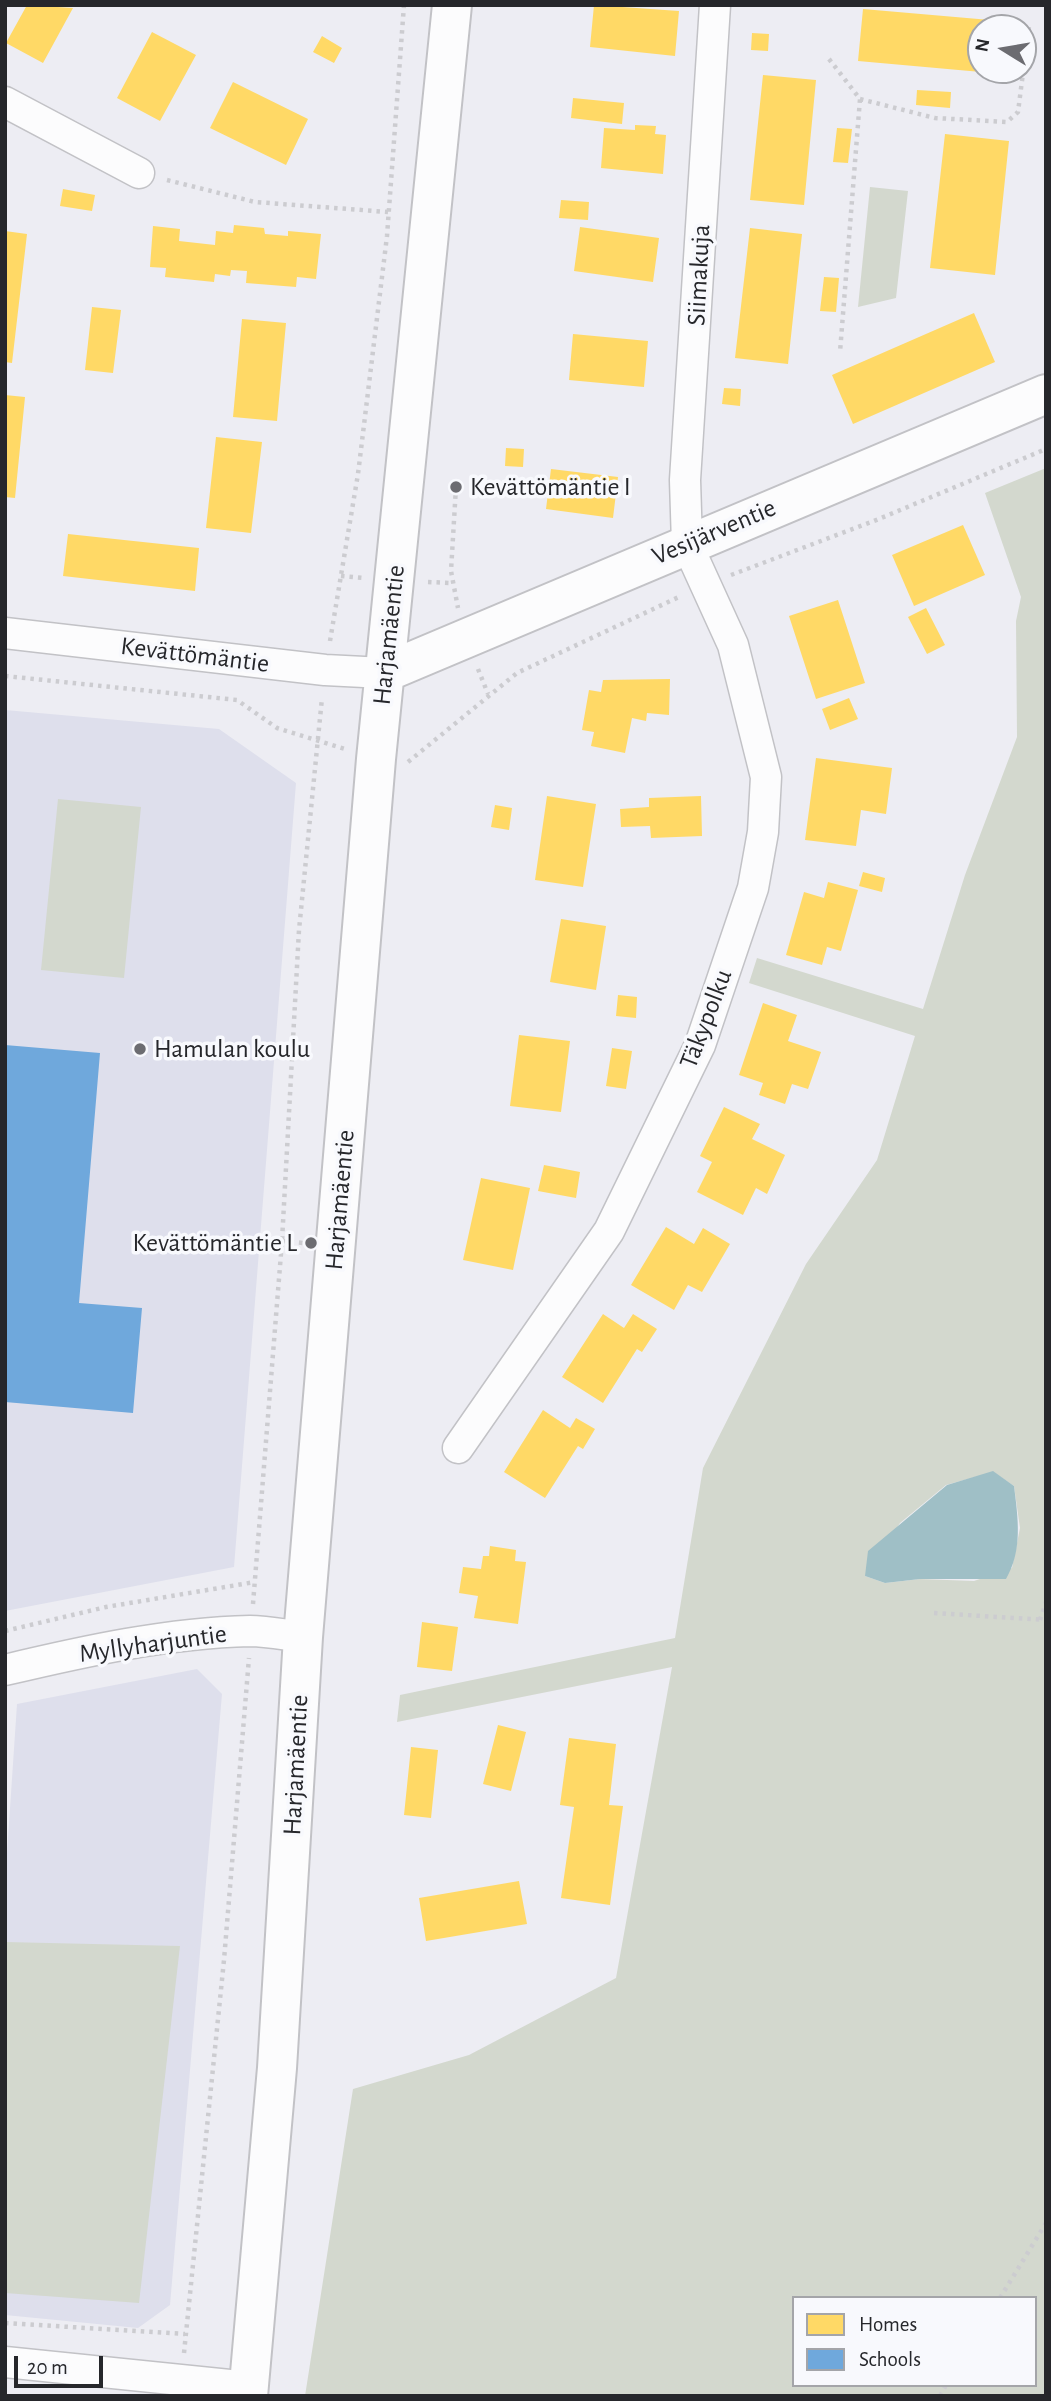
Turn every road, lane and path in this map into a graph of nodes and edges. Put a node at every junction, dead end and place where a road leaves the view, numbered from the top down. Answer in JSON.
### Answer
{"nodes":[{"id":1,"x":404,"y":5,"type":"edge"},
{"id":2,"x":452,"y":5,"type":"edge"},
{"id":3,"x":715,"y":5,"type":"edge"},
{"id":4,"x":829,"y":59,"type":"dead end"},
{"id":5,"x":1022,"y":84,"type":"edge"},
{"id":6,"x":859,"y":99,"type":"junction"},
{"id":7,"x":5,"y":102,"type":"edge"},
{"id":8,"x":139,"y":173,"type":"joint"},
{"id":9,"x":388,"y":212,"type":"junction"},
{"id":10,"x":840,"y":352,"type":"dead end"},
{"id":11,"x":1046,"y":394,"type":"edge"},
{"id":12,"x":1046,"y":449,"type":"edge"},
{"id":13,"x":456,"y":487,"type":"dead end"},
{"id":14,"x":687,"y":544,"type":"junction"},
{"id":15,"x":451,"y":583,"type":"dead end"},
{"id":16,"x":708,"y":584,"type":"junction"},
{"id":17,"x":5,"y":632,"type":"edge"},
{"id":18,"x":325,"y":670,"type":"junction"},
{"id":19,"x":384,"y":673,"type":"junction"},
{"id":20,"x":5,"y":676,"type":"edge"},
{"id":21,"x":318,"y":741,"type":"junction"},
{"id":22,"x":376,"y":759,"type":"junction"},
{"id":23,"x":282,"y":1241,"type":"junction"},
{"id":24,"x":311,"y":1243,"type":"dead end"},
{"id":25,"x":458,"y":1448,"type":"dead end"},
{"id":26,"x":255,"y":1583,"type":"junction"},
{"id":27,"x":1046,"y":1602,"type":"edge"},
{"id":28,"x":934,"y":1614,"type":"dead end"},
{"id":29,"x":1043,"y":1620,"type":"edge"},
{"id":30,"x":5,"y":1631,"type":"edge"},
{"id":31,"x":251,"y":1631,"type":"junction"},
{"id":32,"x":303,"y":1637,"type":"junction"},
{"id":33,"x":5,"y":1670,"type":"edge"},
{"id":34,"x":1046,"y":2223,"type":"edge"},
{"id":35,"x":1001,"y":2296,"type":"edge"},
{"id":36,"x":5,"y":2323,"type":"edge"},
{"id":37,"x":185,"y":2334,"type":"junction"},
{"id":38,"x":5,"y":2362,"type":"edge"},
{"id":39,"x":182,"y":2380,"type":"junction"},
{"id":40,"x":248,"y":2391,"type":"edge"}],
"edges":[{"from":1,"to":9,"type":"path"},
{"from":2,"to":19,"type":"street","name":"Harjamäentie"},
{"from":3,"to":14,"type":"street","name":"Siimakuja"},
{"from":4,"to":6,"type":"path"},
{"from":5,"to":6,"type":"path"},
{"from":6,"to":10,"type":"path"},
{"from":7,"to":8,"type":"street"},
{"from":8,"to":9,"type":"path"},
{"from":9,"to":18,"type":"path"},
{"from":11,"to":14,"type":"street","name":"Vesijärventie"},
{"from":12,"to":16,"type":"path"},
{"from":13,"to":15,"type":"path"},
{"from":14,"to":16,"type":"street","name":"Täkypolku"},
{"from":14,"to":19,"type":"street","name":"Vesijärventie"},
{"from":16,"to":22,"type":"path"},
{"from":16,"to":25,"type":"street","name":"Täkypolku"},
{"from":17,"to":18,"type":"street","name":"Kevättömäntie"},
{"from":18,"to":19,"type":"street","name":"Kevättömäntie"},
{"from":18,"to":21,"type":"path"},
{"from":19,"to":22,"type":"street","name":"Harjamäentie"},
{"from":20,"to":21,"type":"path"},
{"from":21,"to":22,"type":"path"},
{"from":21,"to":23,"type":"path"},
{"from":22,"to":32,"type":"street","name":"Harjamäentie"},
{"from":23,"to":24,"type":"path"},
{"from":23,"to":26,"type":"path"},
{"from":26,"to":30,"type":"path"},
{"from":26,"to":31,"type":"path"},
{"from":27,"to":29,"type":"path"},
{"from":28,"to":29,"type":"path"},
{"from":31,"to":32,"type":"street","name":"Myllyharjuntie"},
{"from":31,"to":33,"type":"street","name":"Myllyharjuntie"},
{"from":31,"to":37,"type":"path"},
{"from":32,"to":40,"type":"street","name":"Harjamäentie"},
{"from":34,"to":35,"type":"path"},
{"from":36,"to":37,"type":"path"},
{"from":37,"to":39,"type":"path"},
{"from":38,"to":39,"type":"street"},
{"from":39,"to":40,"type":"street"}]}
